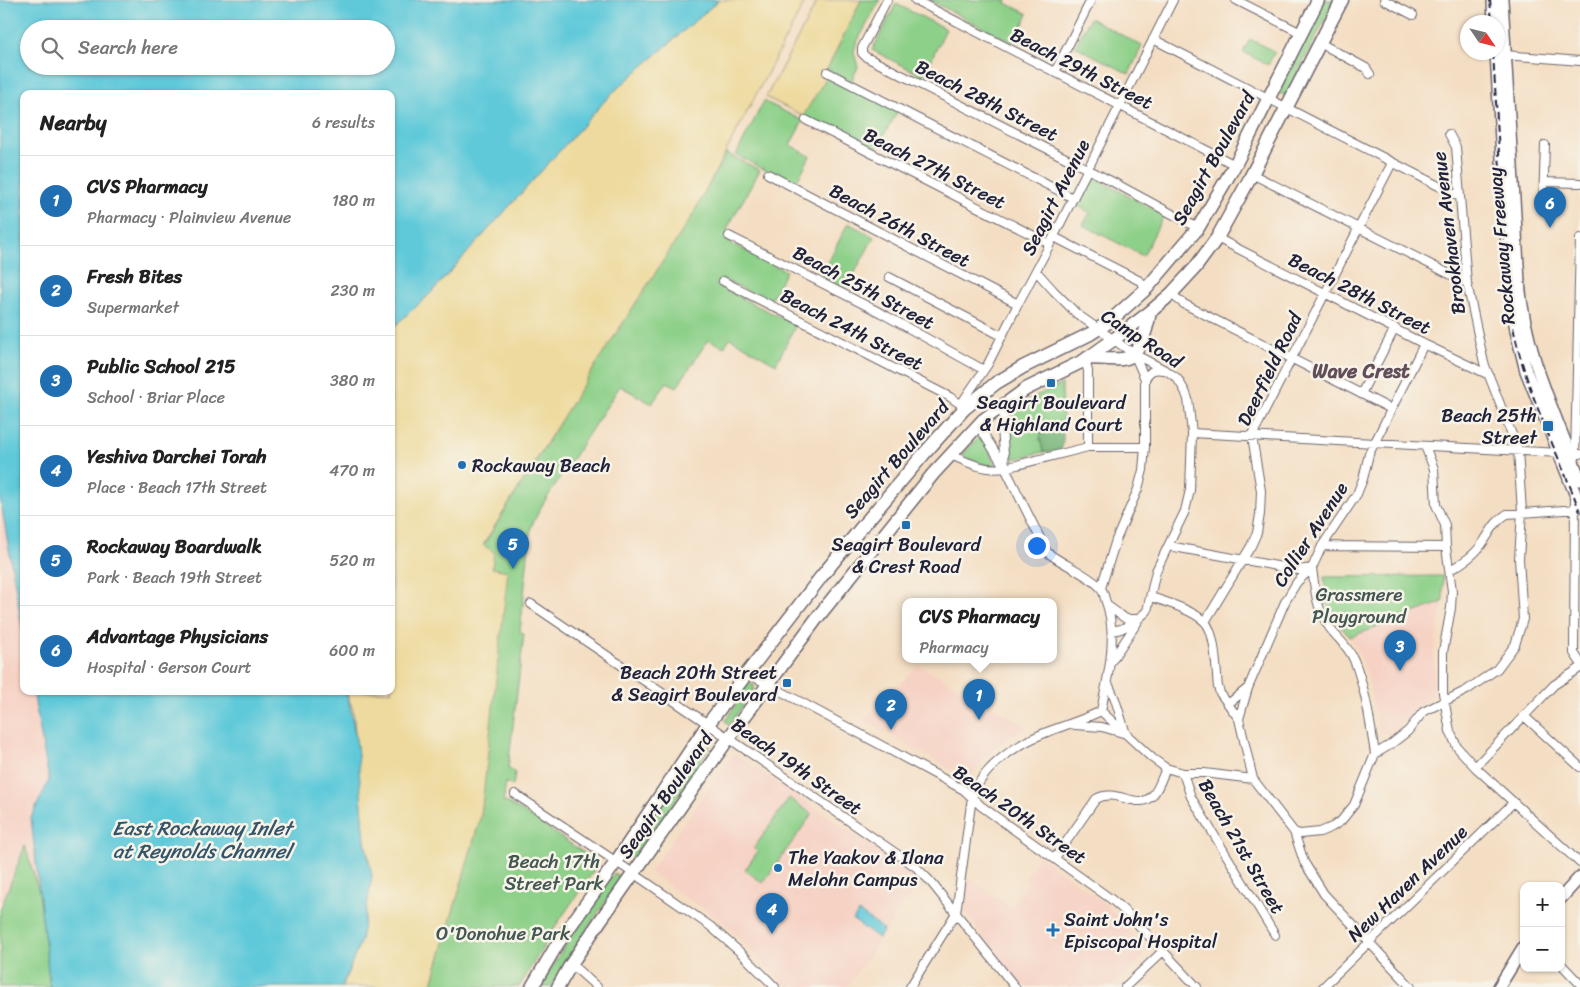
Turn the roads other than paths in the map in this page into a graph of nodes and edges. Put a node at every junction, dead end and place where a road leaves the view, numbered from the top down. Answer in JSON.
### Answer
{"nodes":[{"id":1,"x":887,"y":0,"type":"edge"},
{"id":2,"x":915,"y":0,"type":"edge"},
{"id":3,"x":1173,"y":0,"type":"edge"},
{"id":4,"x":1236,"y":0,"type":"edge"},
{"id":5,"x":1318,"y":0,"type":"edge"},
{"id":6,"x":1342,"y":0,"type":"edge"},
{"id":7,"x":1384,"y":0,"type":"edge"},
{"id":8,"x":1493,"y":0,"type":"edge"},
{"id":9,"x":1502,"y":0,"type":"edge"},
{"id":10,"x":1088,"y":1,"type":"edge"},
{"id":11,"x":1413,"y":15,"type":"dead end"},
{"id":12,"x":1494,"y":15,"type":"edge"},
{"id":13,"x":1501,"y":15,"type":"edge"},
{"id":14,"x":1301,"y":33,"type":"junction"},
{"id":15,"x":1152,"y":40,"type":"junction"},
{"id":16,"x":1320,"y":43,"type":"junction"},
{"id":17,"x":1505,"y":54,"type":"edge"},
{"id":18,"x":1500,"y":60,"type":"edge"},
{"id":19,"x":1580,"y":61,"type":"edge"},
{"id":20,"x":827,"y":72,"type":"dead end"},
{"id":21,"x":1056,"y":72,"type":"junction"},
{"id":22,"x":1370,"y":74,"type":"dead end"},
{"id":23,"x":1267,"y":98,"type":"junction"},
{"id":24,"x":1119,"y":105,"type":"junction"},
{"id":25,"x":1286,"y":109,"type":"junction"},
{"id":26,"x":806,"y":120,"type":"dead end"},
{"id":27,"x":1449,"y":134,"type":"dead end"},
{"id":28,"x":1545,"y":145,"type":"dead end"},
{"id":29,"x":1392,"y":163,"type":"junction"},
{"id":30,"x":1235,"y":165,"type":"junction"},
{"id":31,"x":1088,"y":169,"type":"junction"},
{"id":32,"x":768,"y":174,"type":"dead end"},
{"id":33,"x":1252,"y":174,"type":"junction"},
{"id":34,"x":1544,"y":182,"type":"junction"},
{"id":35,"x":1580,"y":183,"type":"edge"},
{"id":36,"x":1460,"y":197,"type":"junction"},
{"id":37,"x":1073,"y":198,"type":"junction"},
{"id":38,"x":1544,"y":203,"type":"dead end"},
{"id":39,"x":1358,"y":227,"type":"junction"},
{"id":40,"x":1198,"y":228,"type":"junction"},
{"id":41,"x":729,"y":236,"type":"dead end"},
{"id":42,"x":1217,"y":238,"type":"junction"},
{"id":43,"x":1580,"y":238,"type":"edge"},
{"id":44,"x":1052,"y":240,"type":"junction"},
{"id":45,"x":1036,"y":271,"type":"junction"},
{"id":46,"x":1580,"y":277,"type":"edge"},
{"id":47,"x":889,"y":278,"type":"dead end"},
{"id":48,"x":723,"y":281,"type":"dead end"},
{"id":49,"x":1467,"y":283,"type":"junction"},
{"id":50,"x":1147,"y":288,"type":"junction"},
{"id":51,"x":1325,"y":293,"type":"junction"},
{"id":52,"x":1171,"y":294,"type":"junction"},
{"id":53,"x":1018,"y":304,"type":"junction"},
{"id":54,"x":1150,"y":312,"type":"junction"},
{"id":55,"x":1395,"y":328,"type":"junction"},
{"id":56,"x":1098,"y":330,"type":"junction"},
{"id":57,"x":1002,"y":336,"type":"junction"},
{"id":58,"x":1113,"y":340,"type":"junction"},
{"id":59,"x":1424,"y":344,"type":"junction"},
{"id":60,"x":1134,"y":354,"type":"junction"},
{"id":61,"x":1291,"y":358,"type":"junction"},
{"id":62,"x":1086,"y":359,"type":"junction"},
{"id":63,"x":984,"y":370,"type":"junction"},
{"id":64,"x":1167,"y":371,"type":"junction"},
{"id":65,"x":1489,"y":375,"type":"junction"},
{"id":66,"x":1145,"y":379,"type":"junction"},
{"id":67,"x":1361,"y":394,"type":"junction"},
{"id":68,"x":963,"y":407,"type":"junction"},
{"id":69,"x":1001,"y":407,"type":"junction"},
{"id":70,"x":1391,"y":410,"type":"junction"},
{"id":71,"x":978,"y":425,"type":"junction"},
{"id":72,"x":1192,"y":433,"type":"junction"},
{"id":73,"x":1252,"y":436,"type":"junction"},
{"id":74,"x":1375,"y":443,"type":"junction"},
{"id":75,"x":1425,"y":446,"type":"junction"},
{"id":76,"x":1088,"y":447,"type":"junction"},
{"id":77,"x":1145,"y":447,"type":"junction"},
{"id":78,"x":1518,"y":450,"type":"junction"},
{"id":79,"x":1571,"y":453,"type":"edge"},
{"id":80,"x":951,"y":455,"type":"junction"},
{"id":81,"x":1005,"y":468,"type":"junction"},
{"id":82,"x":1580,"y":480,"type":"edge"},
{"id":83,"x":1578,"y":508,"type":"edge"},
{"id":84,"x":1522,"y":512,"type":"junction"},
{"id":85,"x":1169,"y":546,"type":"junction"},
{"id":86,"x":1322,"y":546,"type":"junction"},
{"id":87,"x":1446,"y":547,"type":"junction"},
{"id":88,"x":1242,"y":560,"type":"junction"},
{"id":89,"x":1312,"y":568,"type":"junction"},
{"id":90,"x":1450,"y":570,"type":"junction"},
{"id":91,"x":1101,"y":588,"type":"junction"},
{"id":92,"x":1151,"y":597,"type":"junction"},
{"id":93,"x":531,"y":604,"type":"dead end"},
{"id":94,"x":1108,"y":606,"type":"junction"},
{"id":95,"x":1140,"y":619,"type":"junction"},
{"id":96,"x":1205,"y":622,"type":"junction"},
{"id":97,"x":1112,"y":631,"type":"junction"},
{"id":98,"x":1580,"y":662,"type":"edge"},
{"id":99,"x":1110,"y":663,"type":"junction"},
{"id":100,"x":1580,"y":668,"type":"edge"},
{"id":101,"x":747,"y":673,"type":"junction"},
{"id":102,"x":1107,"y":681,"type":"junction"},
{"id":103,"x":769,"y":683,"type":"junction"},
{"id":104,"x":1248,"y":688,"type":"junction"},
{"id":105,"x":1444,"y":702,"type":"junction"},
{"id":106,"x":1228,"y":704,"type":"junction"},
{"id":107,"x":1101,"y":710,"type":"junction"},
{"id":108,"x":1524,"y":716,"type":"junction"},
{"id":109,"x":1239,"y":719,"type":"junction"},
{"id":110,"x":708,"y":724,"type":"junction"},
{"id":111,"x":1071,"y":725,"type":"junction"},
{"id":112,"x":1125,"y":733,"type":"junction"},
{"id":113,"x":728,"y":738,"type":"junction"},
{"id":114,"x":1375,"y":754,"type":"junction"},
{"id":115,"x":1475,"y":767,"type":"junction"},
{"id":116,"x":1580,"y":767,"type":"edge"},
{"id":117,"x":1166,"y":768,"type":"junction"},
{"id":118,"x":1183,"y":773,"type":"junction"},
{"id":119,"x":1253,"y":780,"type":"junction"},
{"id":120,"x":515,"y":794,"type":"dead end"},
{"id":121,"x":972,"y":797,"type":"junction"},
{"id":122,"x":1514,"y":802,"type":"junction"},
{"id":123,"x":1294,"y":832,"type":"junction"},
{"id":124,"x":1055,"y":858,"type":"junction"},
{"id":125,"x":616,"y":862,"type":"junction"},
{"id":126,"x":1580,"y":863,"type":"edge"},
{"id":127,"x":633,"y":873,"type":"junction"},
{"id":128,"x":1580,"y":877,"type":"edge"},
{"id":129,"x":1565,"y":894,"type":"edge"},
{"id":130,"x":956,"y":913,"type":"junction"},
{"id":131,"x":1275,"y":935,"type":"dead end"},
{"id":132,"x":1368,"y":943,"type":"junction"},
{"id":133,"x":1163,"y":951,"type":"junction"},
{"id":134,"x":1520,"y":953,"type":"edge"},
{"id":135,"x":571,"y":964,"type":"junction"},
{"id":136,"x":1565,"y":968,"type":"edge"},
{"id":137,"x":1580,"y":984,"type":"edge"},
{"id":138,"x":532,"y":987,"type":"edge"},
{"id":139,"x":558,"y":987,"type":"edge"},
{"id":140,"x":597,"y":987,"type":"edge"},
{"id":141,"x":775,"y":987,"type":"edge"},
{"id":142,"x":910,"y":987,"type":"edge"},
{"id":143,"x":1015,"y":987,"type":"edge"},
{"id":144,"x":1124,"y":987,"type":"edge"},
{"id":145,"x":1197,"y":987,"type":"edge"},
{"id":146,"x":1323,"y":987,"type":"edge"},
{"id":147,"x":1411,"y":987,"type":"edge"},
{"id":148,"x":1499,"y":987,"type":"edge"}],
"edges":[{"from":1,"to":31,"type":"street","name":"Beach 28th Street"},
{"from":2,"to":21,"type":"street","name":"Beach 29th Street"},
{"from":3,"to":15,"type":"street","name":"Seagirt Avenue"},
{"from":4,"to":14,"type":"street"},
{"from":5,"to":14,"type":"main road","name":"Seagirt Boulevard"},
{"from":6,"to":16,"type":"main road","name":"Seagirt Boulevard"},
{"from":7,"to":11,"type":"street"},
{"from":8,"to":12,"type":"street"},
{"from":9,"to":13,"type":"street","name":"Rockaway Freeway"},
{"from":10,"to":21,"type":"street"},
{"from":14,"to":23,"type":"main road","name":"Seagirt Boulevard"},
{"from":15,"to":23,"type":"street"},
{"from":15,"to":24,"type":"street","name":"Seagirt Avenue"},
{"from":16,"to":22,"type":"street"},
{"from":16,"to":25,"type":"main road","name":"Seagirt Boulevard"},
{"from":17,"to":19,"type":"street"},
{"from":18,"to":79,"type":"street","name":"Rockaway Freeway"},
{"from":20,"to":37,"type":"street"},
{"from":21,"to":24,"type":"street","name":"Beach 29th Street"},
{"from":23,"to":25,"type":"street"},
{"from":23,"to":30,"type":"main road","name":"Seagirt Boulevard"},
{"from":24,"to":30,"type":"street","name":"Beach 29th Street"},
{"from":24,"to":31,"type":"street","name":"Seagirt Avenue"},
{"from":25,"to":29,"type":"street"},
{"from":25,"to":33,"type":"main road","name":"Seagirt Boulevard"},
{"from":26,"to":44,"type":"street","name":"Beach 27th Street"},
{"from":27,"to":36,"type":"street","name":"Brookhaven Avenue"},
{"from":28,"to":34,"type":"street"},
{"from":29,"to":36,"type":"street"},
{"from":29,"to":39,"type":"street","name":"Deerfield Road"},
{"from":30,"to":40,"type":"main road","name":"Seagirt Boulevard"},
{"from":31,"to":37,"type":"street","name":"Seagirt Avenue"},
{"from":31,"to":40,"type":"street","name":"Beach 28th Street"},
{"from":32,"to":53,"type":"street","name":"Beach 26th Street"},
{"from":33,"to":39,"type":"street"},
{"from":33,"to":42,"type":"main road","name":"Seagirt Boulevard"},
{"from":34,"to":35,"type":"street"},
{"from":34,"to":38,"type":"street"},
{"from":36,"to":49,"type":"street","name":"Brookhaven Avenue"},
{"from":37,"to":44,"type":"street","name":"Seagirt Avenue"},
{"from":39,"to":49,"type":"street"},
{"from":39,"to":51,"type":"street","name":"Deerfield Road"},
{"from":40,"to":50,"type":"main road","name":"Seagirt Boulevard"},
{"from":41,"to":63,"type":"street","name":"Beach 25th Street"},
{"from":42,"to":51,"type":"street","name":"Beach 28th Street"},
{"from":42,"to":52,"type":"main road","name":"Seagirt Boulevard"},
{"from":43,"to":46,"type":"street"},
{"from":44,"to":45,"type":"street","name":"Seagirt Avenue"},
{"from":44,"to":50,"type":"street","name":"Beach 27th Street"},
{"from":45,"to":53,"type":"street","name":"Seagirt Avenue"},
{"from":45,"to":56,"type":"street","name":"Camp Road"},
{"from":46,"to":79,"type":"street"},
{"from":47,"to":57,"type":"street"},
{"from":48,"to":68,"type":"street","name":"Beach 24th Street"},
{"from":49,"to":65,"type":"street","name":"Brookhaven Avenue"},
{"from":50,"to":56,"type":"main road","name":"Seagirt Boulevard"},
{"from":51,"to":55,"type":"street","name":"Beach 28th Street"},
{"from":51,"to":61,"type":"street","name":"Deerfield Road"},
{"from":52,"to":54,"type":"main road","name":"Seagirt Boulevard"},
{"from":52,"to":61,"type":"street"},
{"from":53,"to":57,"type":"street","name":"Seagirt Avenue"},
{"from":54,"to":58,"type":"main road","name":"Seagirt Boulevard"},
{"from":54,"to":60,"type":"main road"},
{"from":55,"to":59,"type":"street","name":"Beach 28th Street"},
{"from":55,"to":67,"type":"street"},
{"from":56,"to":58,"type":"street","name":"Camp Road"},
{"from":56,"to":68,"type":"main road","name":"Seagirt Boulevard"},
{"from":57,"to":63,"type":"street","name":"Seagirt Avenue"},
{"from":58,"to":60,"type":"street","name":"Camp Road"},
{"from":58,"to":62,"type":"main road","name":"Seagirt Boulevard"},
{"from":59,"to":65,"type":"street","name":"Beach 28th Street"},
{"from":59,"to":70,"type":"street","name":"Collier Avenue"},
{"from":60,"to":62,"type":"main road"},
{"from":60,"to":64,"type":"street","name":"Camp Road"},
{"from":60,"to":66,"type":"street"},
{"from":61,"to":67,"type":"street"},
{"from":61,"to":73,"type":"street","name":"Deerfield Road"},
{"from":62,"to":69,"type":"main road","name":"Seagirt Boulevard"},
{"from":62,"to":76,"type":"street"},
{"from":63,"to":68,"type":"street","name":"Seagirt Avenue"},
{"from":64,"to":66,"type":"street"},
{"from":64,"to":72,"type":"street","name":"Camp Road"},
{"from":65,"to":78,"type":"street","name":"Brookhaven Avenue"},
{"from":66,"to":77,"type":"street"},
{"from":67,"to":70,"type":"street"},
{"from":68,"to":101,"type":"main road","name":"Seagirt Boulevard"},
{"from":69,"to":71,"type":"main road","name":"Seagirt Boulevard"},
{"from":69,"to":81,"type":"street"},
{"from":70,"to":74,"type":"street","name":"Collier Avenue"},
{"from":71,"to":80,"type":"main road","name":"Seagirt Boulevard"},
{"from":71,"to":81,"type":"street"},
{"from":72,"to":73,"type":"street"},
{"from":72,"to":85,"type":"street","name":"Camp Road"},
{"from":73,"to":74,"type":"street"},
{"from":73,"to":88,"type":"street","name":"Deerfield Road"},
{"from":74,"to":75,"type":"street"},
{"from":74,"to":86,"type":"street","name":"Collier Avenue"},
{"from":75,"to":78,"type":"street"},
{"from":75,"to":87,"type":"street"},
{"from":76,"to":77,"type":"street"},
{"from":76,"to":81,"type":"street"},
{"from":77,"to":91,"type":"street"},
{"from":78,"to":79,"type":"street"},
{"from":78,"to":84,"type":"street","name":"Brookhaven Avenue"},
{"from":79,"to":82,"type":"street","name":"Rockaway Freeway"},
{"from":79,"to":83,"type":"street","name":"Rockaway Freeway"},
{"from":80,"to":81,"type":"street"},
{"from":80,"to":103,"type":"main road","name":"Seagirt Boulevard"},
{"from":81,"to":91,"type":"street"},
{"from":83,"to":84,"type":"street"},
{"from":83,"to":98,"type":"street"},
{"from":84,"to":90,"type":"street"},
{"from":84,"to":105,"type":"street","name":"Brookhaven Avenue"},
{"from":85,"to":88,"type":"street"},
{"from":85,"to":92,"type":"street","name":"Camp Road"},
{"from":86,"to":87,"type":"street"},
{"from":86,"to":89,"type":"street","name":"Collier Avenue"},
{"from":87,"to":90,"type":"street"},
{"from":88,"to":89,"type":"street"},
{"from":88,"to":96,"type":"street","name":"Deerfield Road"},
{"from":89,"to":104,"type":"street","name":"Collier Avenue"},
{"from":89,"to":114,"type":"street"},
{"from":90,"to":105,"type":"street"},
{"from":91,"to":94,"type":"street"},
{"from":92,"to":95,"type":"street","name":"Camp Road"},
{"from":92,"to":96,"type":"street"},
{"from":93,"to":110,"type":"street","name":"Beach 19th Street"},
{"from":94,"to":95,"type":"street"},
{"from":94,"to":97,"type":"street"},
{"from":95,"to":97,"type":"street"},
{"from":95,"to":99,"type":"street","name":"Camp Road"},
{"from":96,"to":106,"type":"street"},
{"from":97,"to":99,"type":"street"},
{"from":99,"to":102,"type":"street"},
{"from":100,"to":108,"type":"street"},
{"from":101,"to":103,"type":"street","name":"Beach 20th Street"},
{"from":101,"to":110,"type":"main road","name":"Seagirt Boulevard"},
{"from":102,"to":107,"type":"street"},
{"from":102,"to":112,"type":"street"},
{"from":103,"to":113,"type":"main road","name":"Seagirt Boulevard"},
{"from":103,"to":121,"type":"street","name":"Beach 20th Street"},
{"from":104,"to":106,"type":"street","name":"Collier Avenue"},
{"from":104,"to":109,"type":"street","name":"Collier Avenue"},
{"from":105,"to":114,"type":"street","name":"Brookhaven Avenue"},
{"from":105,"to":115,"type":"street"},
{"from":106,"to":109,"type":"street","name":"Collier Avenue"},
{"from":107,"to":111,"type":"street"},
{"from":107,"to":112,"type":"street"},
{"from":108,"to":115,"type":"street"},
{"from":108,"to":116,"type":"street"},
{"from":109,"to":119,"type":"street","name":"Collier Avenue"},
{"from":110,"to":113,"type":"street","name":"Beach 19th Street"},
{"from":110,"to":125,"type":"main road","name":"Seagirt Boulevard"},
{"from":111,"to":112,"type":"street"},
{"from":111,"to":121,"type":"street"},
{"from":112,"to":117,"type":"street"},
{"from":113,"to":127,"type":"main road","name":"Seagirt Boulevard"},
{"from":113,"to":130,"type":"street","name":"Beach 19th Street"},
{"from":114,"to":123,"type":"street"},
{"from":115,"to":122,"type":"street"},
{"from":117,"to":118,"type":"street"},
{"from":117,"to":124,"type":"street"},
{"from":118,"to":119,"type":"street"},
{"from":118,"to":131,"type":"street","name":"Beach 21st Street"},
{"from":119,"to":123,"type":"street"},
{"from":120,"to":125,"type":"street"},
{"from":121,"to":124,"type":"street","name":"Beach 20th Street"},
{"from":121,"to":130,"type":"street"},
{"from":122,"to":126,"type":"street"},
{"from":122,"to":132,"type":"street","name":"New Haven Avenue"},
{"from":123,"to":132,"type":"street"},
{"from":124,"to":133,"type":"street","name":"Beach 20th Street"},
{"from":125,"to":127,"type":"street"},
{"from":125,"to":138,"type":"main road","name":"Seagirt Boulevard"},
{"from":127,"to":135,"type":"main road","name":"Seagirt Boulevard"},
{"from":127,"to":141,"type":"street"},
{"from":128,"to":129,"type":"street"},
{"from":130,"to":142,"type":"street"},
{"from":130,"to":143,"type":"street","name":"Beach 19th Street"},
{"from":132,"to":146,"type":"street","name":"New Haven Avenue"},
{"from":132,"to":147,"type":"street"},
{"from":133,"to":144,"type":"street"},
{"from":133,"to":145,"type":"street","name":"Beach 20th Street"},
{"from":134,"to":148,"type":"street"},
{"from":135,"to":139,"type":"main road","name":"Seagirt Boulevard"},
{"from":135,"to":140,"type":"street"},
{"from":136,"to":137,"type":"street"}]}
